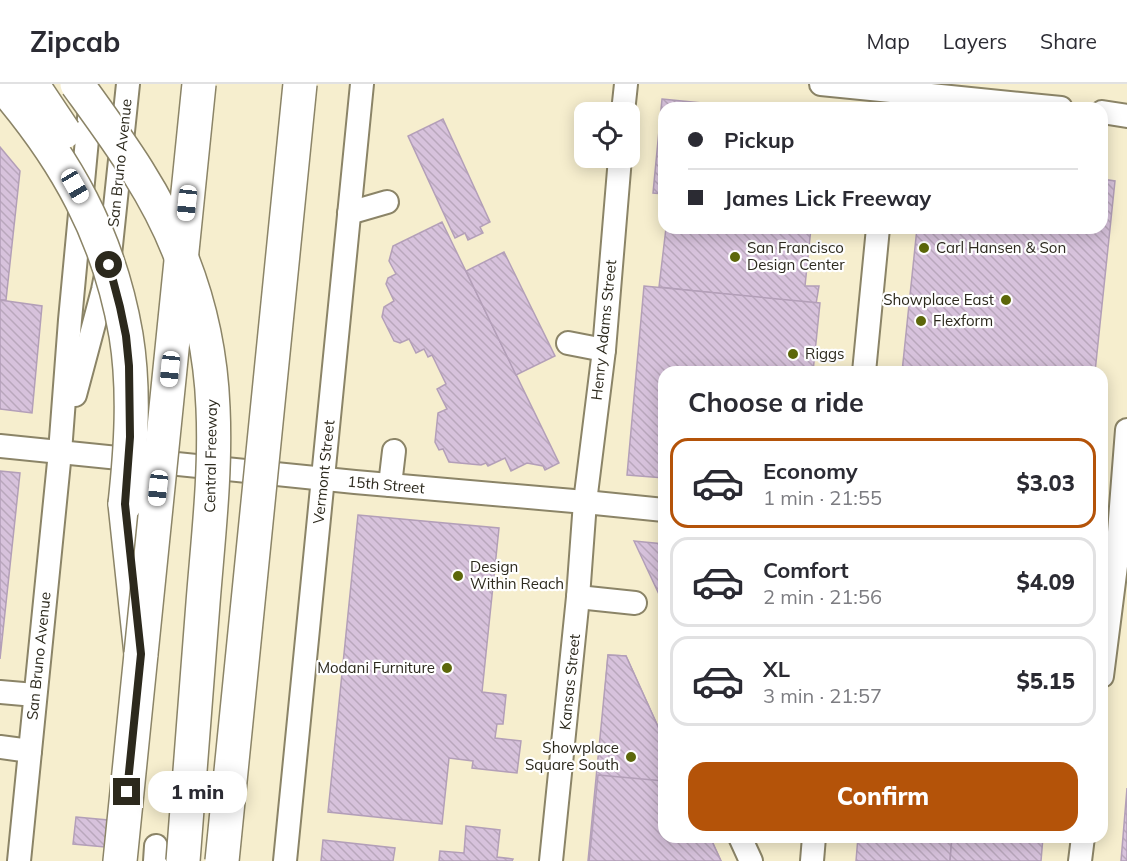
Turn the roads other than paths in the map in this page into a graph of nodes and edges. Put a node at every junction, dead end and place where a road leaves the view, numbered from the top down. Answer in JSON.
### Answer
{"nodes":[{"id":1,"x":1,"y":84,"type":"edge"},
{"id":2,"x":32,"y":84,"type":"edge"},
{"id":3,"x":77,"y":84,"type":"edge"},
{"id":4,"x":93,"y":84,"type":"edge"},
{"id":5,"x":128,"y":84,"type":"edge"},
{"id":6,"x":199,"y":84,"type":"edge"},
{"id":7,"x":300,"y":84,"type":"edge"},
{"id":8,"x":362,"y":84,"type":"edge"},
{"id":9,"x":626,"y":84,"type":"edge"},
{"id":10,"x":820,"y":84,"type":"edge"},
{"id":11,"x":891,"y":94,"type":"edge"},
{"id":12,"x":624,"y":102,"type":"edge"},
{"id":13,"x":988,"y":102,"type":"edge"},
{"id":14,"x":1108,"y":113,"type":"edge"},
{"id":15,"x":1127,"y":116,"type":"edge"},
{"id":16,"x":619,"y":168,"type":"edge"},
{"id":17,"x":387,"y":202,"type":"dead end"},
{"id":18,"x":349,"y":213,"type":"junction"},
{"id":19,"x":877,"y":234,"type":"edge"},
{"id":20,"x":568,"y":343,"type":"dead end"},
{"id":21,"x":604,"y":350,"type":"junction"},
{"id":22,"x":865,"y":366,"type":"edge"},
{"id":23,"x":130,"y":422,"type":"junction"},
{"id":24,"x":1127,"y":430,"type":"edge"},
{"id":25,"x":0,"y":446,"type":"edge"},
{"id":26,"x":394,"y":451,"type":"dead end"},
{"id":27,"x":60,"y":452,"type":"junction"},
{"id":28,"x":323,"y":479,"type":"junction"},
{"id":29,"x":390,"y":485,"type":"junction"},
{"id":30,"x":585,"y":502,"type":"junction"},
{"id":31,"x":658,"y":509,"type":"edge"},
{"id":32,"x":1115,"y":558,"type":"edge"},
{"id":33,"x":578,"y":597,"type":"junction"},
{"id":34,"x":635,"y":603,"type":"dead end"},
{"id":35,"x":1108,"y":622,"type":"edge"},
{"id":36,"x":141,"y":654,"type":"junction"},
{"id":37,"x":0,"y":692,"type":"edge"},
{"id":38,"x":35,"y":695,"type":"junction"},
{"id":39,"x":0,"y":747,"type":"edge"},
{"id":40,"x":30,"y":750,"type":"junction"},
{"id":41,"x":743,"y":843,"type":"edge"},
{"id":42,"x":814,"y":843,"type":"edge"},
{"id":43,"x":1082,"y":843,"type":"edge"},
{"id":44,"x":165,"y":856,"type":"edge"},
{"id":45,"x":19,"y":861,"type":"edge"},
{"id":46,"x":120,"y":861,"type":"edge"},
{"id":47,"x":222,"y":861,"type":"edge"},
{"id":48,"x":285,"y":861,"type":"edge"},
{"id":49,"x":552,"y":861,"type":"edge"},
{"id":50,"x":751,"y":861,"type":"edge"},
{"id":51,"x":812,"y":861,"type":"edge"},
{"id":52,"x":1080,"y":861,"type":"edge"}],
"edges":[{"from":1,"to":23,"type":"highway","bridge":true},
{"from":2,"to":23,"type":"highway","bridge":true},
{"from":3,"to":44,"type":"highway","name":"Central Freeway","bridge":true},
{"from":4,"to":27,"type":"street","name":"San Bruno Avenue"},
{"from":5,"to":27,"type":"street","name":"San Bruno Avenue"},
{"from":6,"to":36,"type":"highway","bridge":true},
{"from":7,"to":47,"type":"highway","bridge":true},
{"from":8,"to":18,"type":"street","name":"Vermont Street"},
{"from":9,"to":12,"type":"street"},
{"from":10,"to":11,"type":"street"},
{"from":11,"to":13,"type":"street"},
{"from":14,"to":15,"type":"street"},
{"from":16,"to":21,"type":"street","name":"Henry Adams Street"},
{"from":17,"to":18,"type":"street"},
{"from":18,"to":28,"type":"street","name":"Vermont Street"},
{"from":19,"to":22,"type":"street"},
{"from":20,"to":21,"type":"street"},
{"from":21,"to":30,"type":"street","name":"Henry Adams Street"},
{"from":23,"to":36,"type":"highway","bridge":true},
{"from":24,"to":32,"type":"street"},
{"from":25,"to":27,"type":"street","name":"15th Street"},
{"from":26,"to":29,"type":"street"},
{"from":27,"to":28,"type":"street","name":"15th Street"},
{"from":27,"to":38,"type":"street","name":"San Bruno Avenue"},
{"from":28,"to":29,"type":"street","name":"15th Street"},
{"from":28,"to":48,"type":"street","name":"Vermont Street"},
{"from":29,"to":30,"type":"street","name":"15th Street"},
{"from":30,"to":31,"type":"street","name":"15th Street"},
{"from":30,"to":33,"type":"street","name":"Kansas Street"},
{"from":32,"to":35,"type":"street"},
{"from":33,"to":34,"type":"street"},
{"from":33,"to":49,"type":"street","name":"Kansas Street"},
{"from":36,"to":46,"type":"highway"},
{"from":37,"to":38,"type":"street"},
{"from":38,"to":40,"type":"street","name":"San Bruno Avenue"},
{"from":39,"to":40,"type":"street"},
{"from":40,"to":45,"type":"street","name":"San Bruno Avenue"},
{"from":41,"to":50,"type":"street"},
{"from":42,"to":51,"type":"street"},
{"from":43,"to":52,"type":"street"}]}
